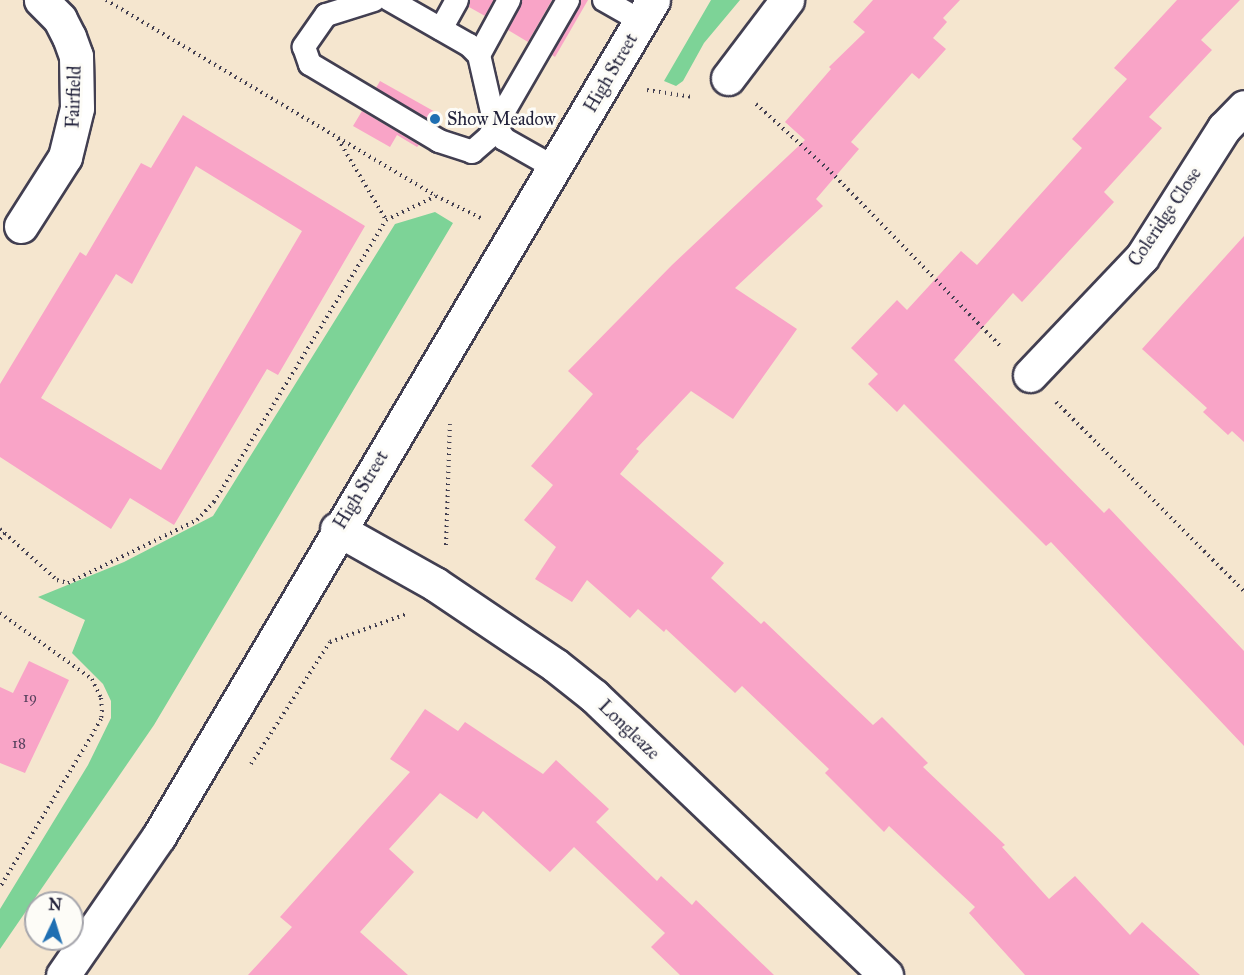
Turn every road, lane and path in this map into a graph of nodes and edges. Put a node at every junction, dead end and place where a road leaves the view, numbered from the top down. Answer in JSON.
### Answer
{"nodes":[{"id":1,"x":106,"y":0,"type":"edge"},
{"id":2,"x":374,"y":0,"type":"edge"},
{"id":3,"x":457,"y":0,"type":"edge"},
{"id":4,"x":509,"y":0,"type":"edge"},
{"id":5,"x":568,"y":0,"type":"edge"},
{"id":6,"x":604,"y":0,"type":"edge"},
{"id":7,"x":786,"y":0,"type":"edge"},
{"id":8,"x":400,"y":3,"type":"edge"},
{"id":9,"x":56,"y":6,"type":"edge"},
{"id":10,"x":647,"y":10,"type":"edge"},
{"id":11,"x":441,"y":29,"type":"junction"},
{"id":12,"x":479,"y":55,"type":"junction"},
{"id":13,"x":728,"y":78,"type":"junction"},
{"id":14,"x":649,"y":79,"type":"dead end"},
{"id":15,"x":1244,"y":107,"type":"edge"},
{"id":16,"x":495,"y":126,"type":"junction"},
{"id":17,"x":336,"y":136,"type":"junction"},
{"id":18,"x":555,"y":168,"type":"junction"},
{"id":19,"x":386,"y":220,"type":"junction"},
{"id":20,"x":21,"y":226,"type":"dead end"},
{"id":21,"x":1030,"y":375,"type":"junction"},
{"id":22,"x":450,"y":415,"type":"dead end"},
{"id":23,"x":0,"y":529,"type":"edge"},
{"id":24,"x":337,"y":529,"type":"junction"},
{"id":25,"x":5,"y":533,"type":"junction"},
{"id":26,"x":0,"y":539,"type":"edge"},
{"id":27,"x":435,"y":584,"type":"junction"},
{"id":28,"x":1244,"y":591,"type":"edge"},
{"id":29,"x":0,"y":613,"type":"edge"},
{"id":30,"x":250,"y":765,"type":"dead end"},
{"id":31,"x":0,"y":887,"type":"edge"},
{"id":32,"x":63,"y":975,"type":"edge"},
{"id":33,"x":886,"y":975,"type":"edge"}],
"edges":[{"from":1,"to":17,"type":"path"},
{"from":2,"to":16,"type":"lane"},
{"from":3,"to":11,"type":"lane"},
{"from":4,"to":12,"type":"lane"},
{"from":5,"to":16,"type":"lane"},
{"from":6,"to":10,"type":"lane"},
{"from":7,"to":13,"type":"street"},
{"from":8,"to":11,"type":"lane"},
{"from":9,"to":20,"type":"street","name":"Fairfield"},
{"from":10,"to":18,"type":"street","name":"High Street"},
{"from":11,"to":12,"type":"lane"},
{"from":12,"to":16,"type":"lane"},
{"from":13,"to":14,"type":"path"},
{"from":13,"to":21,"type":"path"},
{"from":15,"to":21,"type":"street","name":"Coleridge Close"},
{"from":16,"to":18,"type":"lane"},
{"from":17,"to":19,"type":"path"},
{"from":17,"to":19,"type":"path"},
{"from":18,"to":24,"type":"street","name":"High Street"},
{"from":19,"to":25,"type":"path"},
{"from":21,"to":28,"type":"path"},
{"from":22,"to":27,"type":"path"},
{"from":23,"to":25,"type":"path"},
{"from":24,"to":27,"type":"street","name":"Longleaze"},
{"from":24,"to":32,"type":"street","name":"High Street"},
{"from":25,"to":26,"type":"path"},
{"from":27,"to":30,"type":"path"},
{"from":27,"to":33,"type":"street","name":"Longleaze"},
{"from":29,"to":31,"type":"path"}]}
